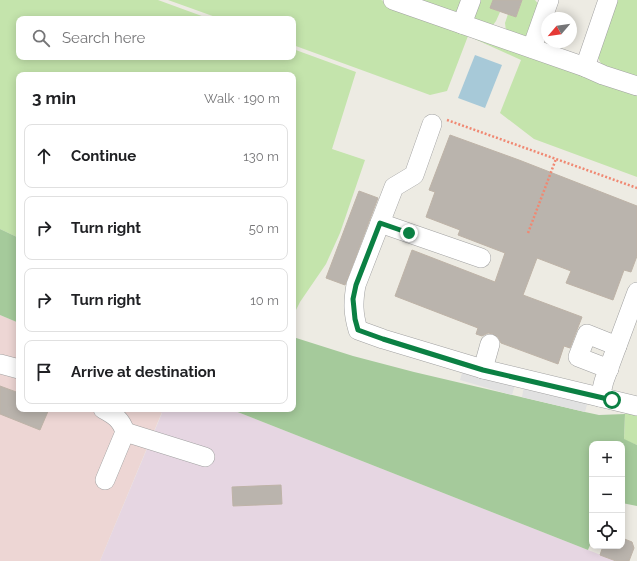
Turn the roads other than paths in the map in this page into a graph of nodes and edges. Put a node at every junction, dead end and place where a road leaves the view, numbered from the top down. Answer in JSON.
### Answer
{"nodes":[{"id":1,"x":393,"y":0,"type":"edge"},
{"id":2,"x":471,"y":0,"type":"edge"},
{"id":3,"x":549,"y":0,"type":"edge"},
{"id":4,"x":608,"y":0,"type":"edge"},
{"id":5,"x":462,"y":24,"type":"junction"},
{"id":6,"x":532,"y":48,"type":"junction"},
{"id":7,"x":585,"y":67,"type":"junction"},
{"id":8,"x":637,"y":86,"type":"edge"},
{"id":9,"x":432,"y":124,"type":"road end"},
{"id":10,"x":380,"y":223,"type":"junction"},
{"id":11,"x":481,"y":258,"type":"dead end"},
{"id":12,"x":637,"y":292,"type":"edge"},
{"id":13,"x":490,"y":344,"type":"dead end"},
{"id":14,"x":617,"y":346,"type":"junction"},
{"id":15,"x":0,"y":364,"type":"edge"},
{"id":16,"x":16,"y":368,"type":"edge"},
{"id":17,"x":609,"y":369,"type":"junction"},
{"id":18,"x":483,"y":370,"type":"junction"},
{"id":19,"x":600,"y":397,"type":"junction"},
{"id":20,"x":637,"y":406,"type":"edge"},
{"id":21,"x":108,"y":412,"type":"edge"},
{"id":22,"x":125,"y":432,"type":"junction"},
{"id":23,"x":205,"y":457,"type":"dead end"},
{"id":24,"x":105,"y":480,"type":"dead end"}],
"edges":[{"from":1,"to":5,"type":"lane"},
{"from":2,"to":5,"type":"lane"},
{"from":3,"to":6,"type":"lane"},
{"from":4,"to":7,"type":"lane"},
{"from":5,"to":6,"type":"lane"},
{"from":6,"to":7,"type":"lane"},
{"from":7,"to":8,"type":"lane"},
{"from":9,"to":10,"type":"lane"},
{"from":10,"to":11,"type":"lane"},
{"from":10,"to":18,"type":"lane"},
{"from":12,"to":14,"type":"lane"},
{"from":13,"to":18,"type":"lane"},
{"from":14,"to":17,"type":"lane"},
{"from":14,"to":17,"type":"lane"},
{"from":15,"to":16,"type":"lane"},
{"from":17,"to":19,"type":"lane"},
{"from":18,"to":19,"type":"lane"},
{"from":19,"to":20,"type":"lane"},
{"from":21,"to":22,"type":"lane"},
{"from":22,"to":23,"type":"lane"},
{"from":22,"to":24,"type":"lane"}]}
